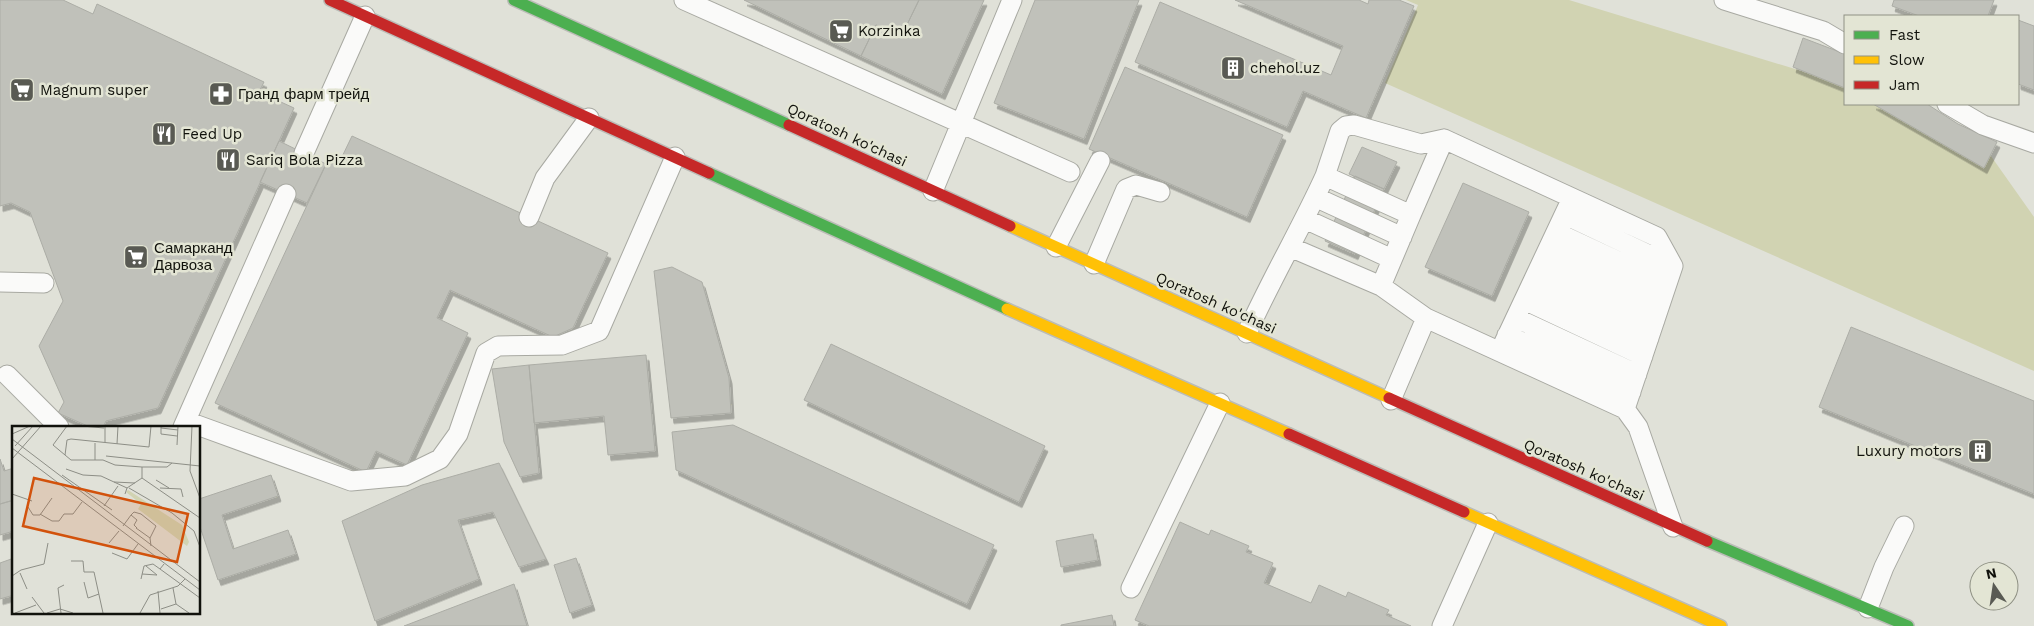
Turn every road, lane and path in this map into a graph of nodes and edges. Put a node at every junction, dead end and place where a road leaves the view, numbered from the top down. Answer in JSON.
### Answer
{"nodes":[{"id":1,"x":330,"y":0,"type":"edge"},
{"id":2,"x":514,"y":0,"type":"edge"},
{"id":3,"x":684,"y":0,"type":"edge"},
{"id":4,"x":1012,"y":0,"type":"edge"},
{"id":5,"x":1724,"y":0,"type":"edge"},
{"id":6,"x":365,"y":16,"type":"junction"},
{"id":7,"x":1844,"y":43,"type":"edge"},
{"id":8,"x":1949,"y":105,"type":"edge"},
{"id":9,"x":589,"y":118,"type":"junction"},
{"id":10,"x":963,"y":124,"type":"junction"},
{"id":11,"x":1444,"y":139,"type":"junction"},
{"id":12,"x":2034,"y":143,"type":"edge"},
{"id":13,"x":304,"y":153,"type":"dead end"},
{"id":14,"x":675,"y":157,"type":"junction"},
{"id":15,"x":1100,"y":161,"type":"dead end"},
{"id":16,"x":1070,"y":172,"type":"dead end"},
{"id":17,"x":1325,"y":176,"type":"junction"},
{"id":18,"x":933,"y":192,"type":"junction"},
{"id":19,"x":1160,"y":192,"type":"dead end"},
{"id":20,"x":286,"y":194,"type":"dead end"},
{"id":21,"x":1315,"y":198,"type":"junction"},
{"id":22,"x":1568,"y":206,"type":"junction"},
{"id":23,"x":1411,"y":215,"type":"junction"},
{"id":24,"x":529,"y":217,"type":"dead end"},
{"id":25,"x":1305,"y":220,"type":"junction"},
{"id":26,"x":1556,"y":232,"type":"junction"},
{"id":27,"x":1402,"y":237,"type":"junction"},
{"id":28,"x":1056,"y":247,"type":"junction"},
{"id":29,"x":1290,"y":247,"type":"junction"},
{"id":30,"x":1544,"y":258,"type":"junction"},
{"id":31,"x":1392,"y":259,"type":"junction"},
{"id":32,"x":1094,"y":264,"type":"junction"},
{"id":33,"x":0,"y":282,"type":"edge"},
{"id":34,"x":44,"y":283,"type":"dead end"},
{"id":35,"x":1532,"y":283,"type":"junction"},
{"id":36,"x":1667,"y":284,"type":"junction"},
{"id":37,"x":1382,"y":286,"type":"junction"},
{"id":38,"x":1524,"y":300,"type":"junction"},
{"id":39,"x":1661,"y":302,"type":"junction"},
{"id":40,"x":1426,"y":318,"type":"junction"},
{"id":41,"x":1516,"y":318,"type":"junction"},
{"id":42,"x":1652,"y":329,"type":"junction"},
{"id":43,"x":1247,"y":333,"type":"junction"},
{"id":44,"x":1504,"y":343,"type":"junction"},
{"id":45,"x":1643,"y":356,"type":"junction"},
{"id":46,"x":1637,"y":374,"type":"junction"},
{"id":47,"x":7,"y":375,"type":"dead end"},
{"id":48,"x":1631,"y":392,"type":"junction"},
{"id":49,"x":1391,"y":400,"type":"junction"},
{"id":50,"x":1220,"y":403,"type":"junction"},
{"id":51,"x":1625,"y":410,"type":"junction"},
{"id":52,"x":185,"y":424,"type":"edge"},
{"id":53,"x":58,"y":426,"type":"edge"},
{"id":54,"x":200,"y":429,"type":"edge"},
{"id":55,"x":1488,"y":523,"type":"junction"},
{"id":56,"x":1904,"y":526,"type":"dead end"},
{"id":57,"x":1673,"y":527,"type":"junction"},
{"id":58,"x":1130,"y":588,"type":"dead end"},
{"id":59,"x":1868,"y":608,"type":"junction"},
{"id":60,"x":1442,"y":626,"type":"edge"},
{"id":61,"x":1721,"y":626,"type":"edge"},
{"id":62,"x":1908,"y":626,"type":"edge"}],
"edges":[{"from":1,"to":6,"type":"main road"},
{"from":2,"to":18,"type":"main road","name":"Qoratosh ko'chasi"},
{"from":3,"to":10,"type":"lane"},
{"from":4,"to":10,"type":"lane"},
{"from":5,"to":7,"type":"lane"},
{"from":6,"to":9,"type":"main road"},
{"from":6,"to":13,"type":"lane"},
{"from":8,"to":12,"type":"lane"},
{"from":9,"to":14,"type":"main road"},
{"from":9,"to":24,"type":"lane"},
{"from":10,"to":16,"type":"lane"},
{"from":10,"to":18,"type":"lane"},
{"from":11,"to":17,"type":"lane"},
{"from":11,"to":22,"type":"lane"},
{"from":11,"to":23,"type":"lane"},
{"from":14,"to":50,"type":"main road"},
{"from":14,"to":54,"type":"lane"},
{"from":15,"to":28,"type":"lane"},
{"from":17,"to":21,"type":"lane"},
{"from":17,"to":23,"type":"lane"},
{"from":18,"to":28,"type":"main road","name":"Qoratosh ko'chasi"},
{"from":19,"to":32,"type":"lane"},
{"from":20,"to":52,"type":"lane"},
{"from":21,"to":25,"type":"lane"},
{"from":21,"to":27,"type":"lane"},
{"from":22,"to":26,"type":"lane"},
{"from":22,"to":36,"type":"lane"},
{"from":23,"to":27,"type":"lane"},
{"from":25,"to":29,"type":"lane"},
{"from":25,"to":31,"type":"lane"},
{"from":26,"to":30,"type":"lane"},
{"from":26,"to":36,"type":"lane"},
{"from":27,"to":31,"type":"lane"},
{"from":28,"to":32,"type":"main road","name":"Qoratosh ko'chasi"},
{"from":29,"to":37,"type":"lane"},
{"from":29,"to":43,"type":"lane"},
{"from":30,"to":35,"type":"lane"},
{"from":30,"to":39,"type":"lane"},
{"from":30,"to":42,"type":"lane"},
{"from":31,"to":37,"type":"lane"},
{"from":32,"to":43,"type":"main road","name":"Qoratosh ko'chasi"},
{"from":33,"to":34,"type":"lane"},
{"from":35,"to":38,"type":"lane"},
{"from":35,"to":42,"type":"lane"},
{"from":36,"to":39,"type":"lane"},
{"from":37,"to":40,"type":"lane"},
{"from":38,"to":41,"type":"lane"},
{"from":38,"to":45,"type":"lane"},
{"from":39,"to":42,"type":"lane"},
{"from":40,"to":44,"type":"lane"},
{"from":40,"to":49,"type":"lane"},
{"from":41,"to":44,"type":"lane"},
{"from":41,"to":46,"type":"lane"},
{"from":42,"to":45,"type":"lane"},
{"from":43,"to":49,"type":"main road","name":"Qoratosh ko'chasi"},
{"from":44,"to":48,"type":"lane"},
{"from":44,"to":51,"type":"lane"},
{"from":45,"to":46,"type":"lane"},
{"from":46,"to":48,"type":"lane"},
{"from":47,"to":53,"type":"lane"},
{"from":48,"to":51,"type":"lane"},
{"from":49,"to":57,"type":"main road","name":"Qoratosh ko'chasi"},
{"from":50,"to":55,"type":"main road"},
{"from":50,"to":58,"type":"lane"},
{"from":51,"to":57,"type":"lane"},
{"from":55,"to":60,"type":"lane"},
{"from":55,"to":61,"type":"main road"},
{"from":56,"to":59,"type":"lane"},
{"from":57,"to":59,"type":"main road","name":"Qoratosh ko'chasi"},
{"from":59,"to":62,"type":"main road","name":"Qoratosh ko'chasi"}]}
